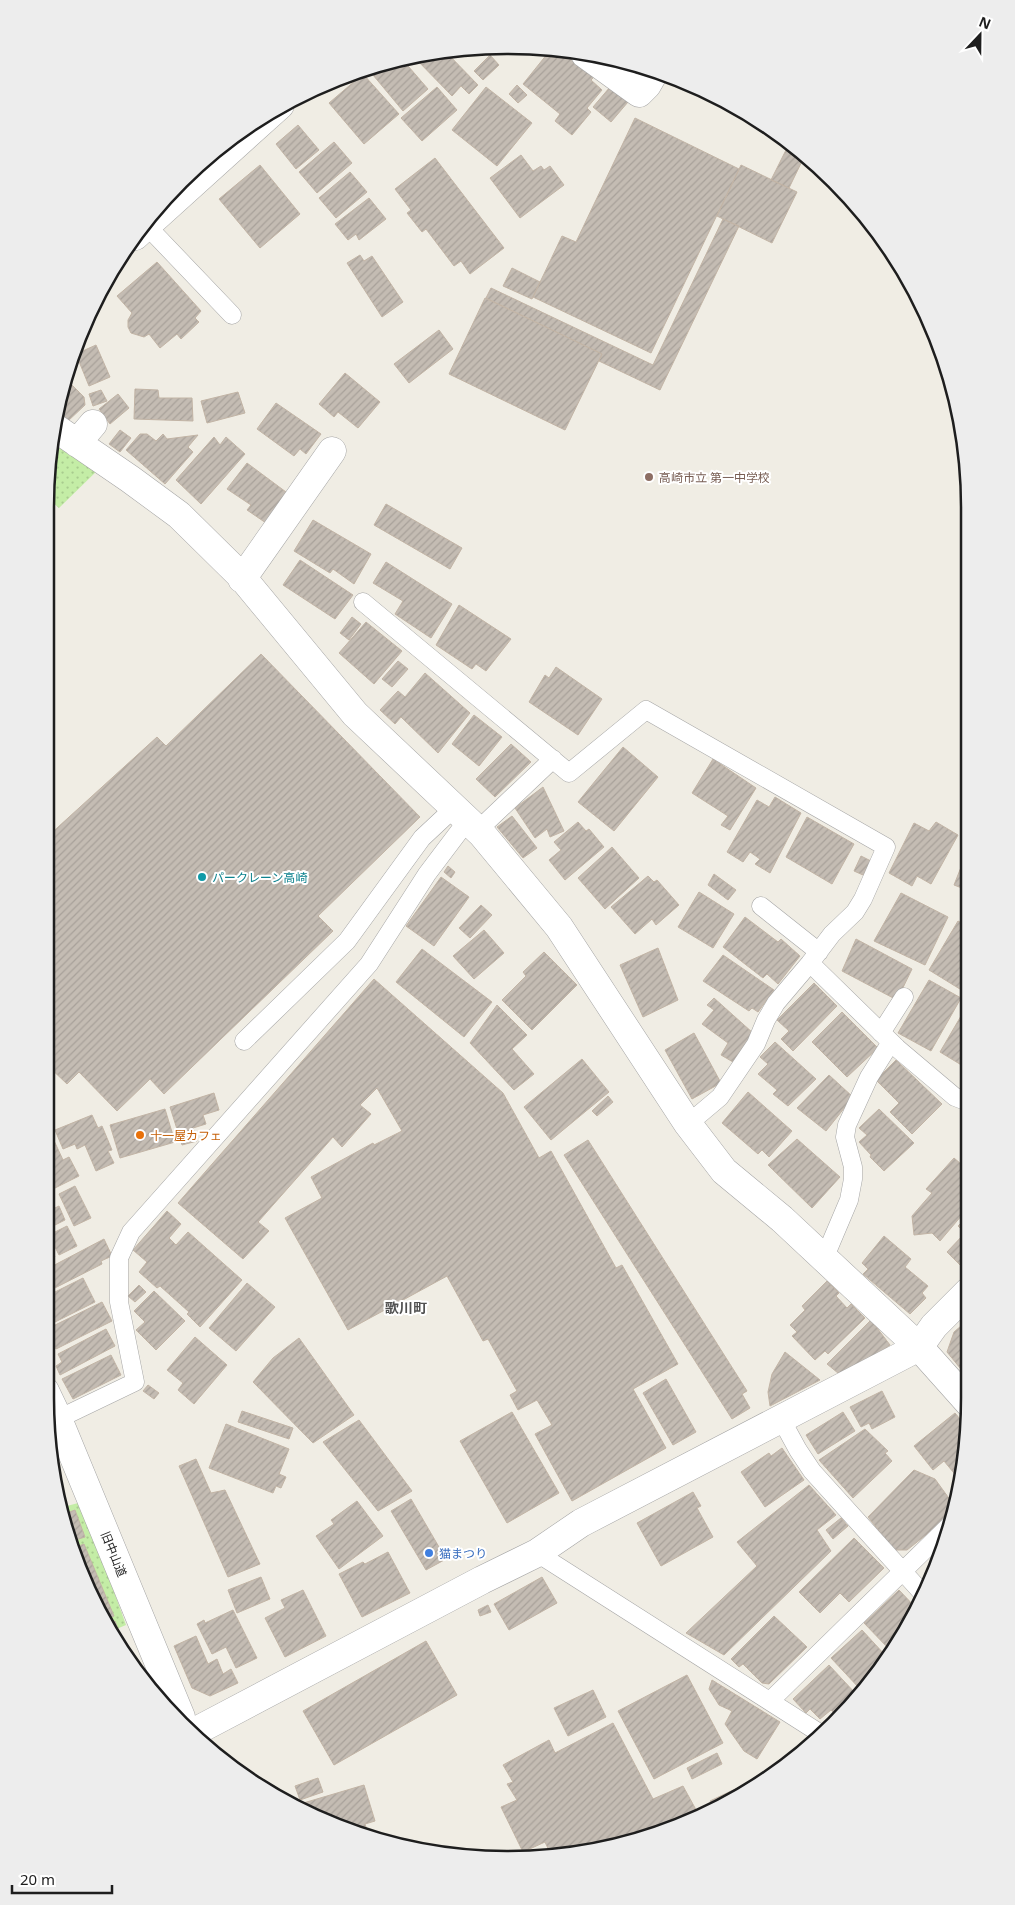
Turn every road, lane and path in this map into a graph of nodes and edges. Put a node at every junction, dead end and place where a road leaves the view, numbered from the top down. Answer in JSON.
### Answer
{"nodes":[{"id":1,"x":596,"y":62,"type":"edge"},
{"id":2,"x":650,"y":77,"type":"edge"},
{"id":3,"x":145,"y":235,"type":"edge"},
{"id":4,"x":232,"y":315,"type":"dead end"},
{"id":5,"x":61,"y":429,"type":"edge"},
{"id":6,"x":332,"y":451,"type":"dead end"},
{"id":7,"x":242,"y":579,"type":"junction"},
{"id":8,"x":362,"y":602,"type":"dead end"},
{"id":9,"x":552,"y":759,"type":"junction"},
{"id":10,"x":466,"y":820,"type":"junction"},
{"id":11,"x":761,"y":906,"type":"dead end"},
{"id":12,"x":814,"y":957,"type":"junction"},
{"id":13,"x":904,"y":997,"type":"dead end"},
{"id":14,"x":886,"y":1038,"type":"junction"},
{"id":15,"x":244,"y":1041,"type":"dead end"},
{"id":16,"x":961,"y":1099,"type":"edge"},
{"id":17,"x":688,"y":1124,"type":"junction"},
{"id":18,"x":824,"y":1258,"type":"junction"},
{"id":19,"x":961,"y":1299,"type":"edge"},
{"id":20,"x":919,"y":1347,"type":"junction"},
{"id":21,"x":961,"y":1394,"type":"edge"},
{"id":22,"x":54,"y":1409,"type":"edge"},
{"id":23,"x":55,"y":1416,"type":"edge"},
{"id":24,"x":781,"y":1419,"type":"junction"},
{"id":25,"x":940,"y":1534,"type":"edge"},
{"id":26,"x":536,"y":1553,"type":"junction"},
{"id":27,"x":902,"y":1571,"type":"junction"},
{"id":28,"x":918,"y":1589,"type":"edge"},
{"id":29,"x":770,"y":1701,"type":"junction"},
{"id":30,"x":177,"y":1708,"type":"edge"},
{"id":31,"x":199,"y":1730,"type":"edge"},
{"id":32,"x":816,"y":1730,"type":"edge"}],
"edges":[{"from":1,"to":2,"type":"street"},
{"from":3,"to":4,"type":"lane"},
{"from":5,"to":7,"type":"street"},
{"from":6,"to":7,"type":"street"},
{"from":7,"to":10,"type":"street"},
{"from":8,"to":9,"type":"lane"},
{"from":9,"to":10,"type":"lane"},
{"from":9,"to":12,"type":"lane"},
{"from":10,"to":15,"type":"lane"},
{"from":10,"to":17,"type":"street"},
{"from":10,"to":22,"type":"lane"},
{"from":11,"to":12,"type":"lane"},
{"from":12,"to":14,"type":"lane"},
{"from":12,"to":17,"type":"lane"},
{"from":13,"to":14,"type":"lane"},
{"from":14,"to":16,"type":"lane"},
{"from":14,"to":18,"type":"lane"},
{"from":17,"to":18,"type":"street"},
{"from":18,"to":20,"type":"street"},
{"from":19,"to":20,"type":"street"},
{"from":20,"to":21,"type":"street"},
{"from":20,"to":24,"type":"street"},
{"from":23,"to":30,"type":"street","name":"旧中山道"},
{"from":24,"to":26,"type":"street"},
{"from":24,"to":27,"type":"lane"},
{"from":25,"to":27,"type":"lane"},
{"from":26,"to":29,"type":"lane"},
{"from":26,"to":31,"type":"street"},
{"from":27,"to":28,"type":"lane"},
{"from":27,"to":29,"type":"lane"},
{"from":29,"to":32,"type":"lane"}]}
